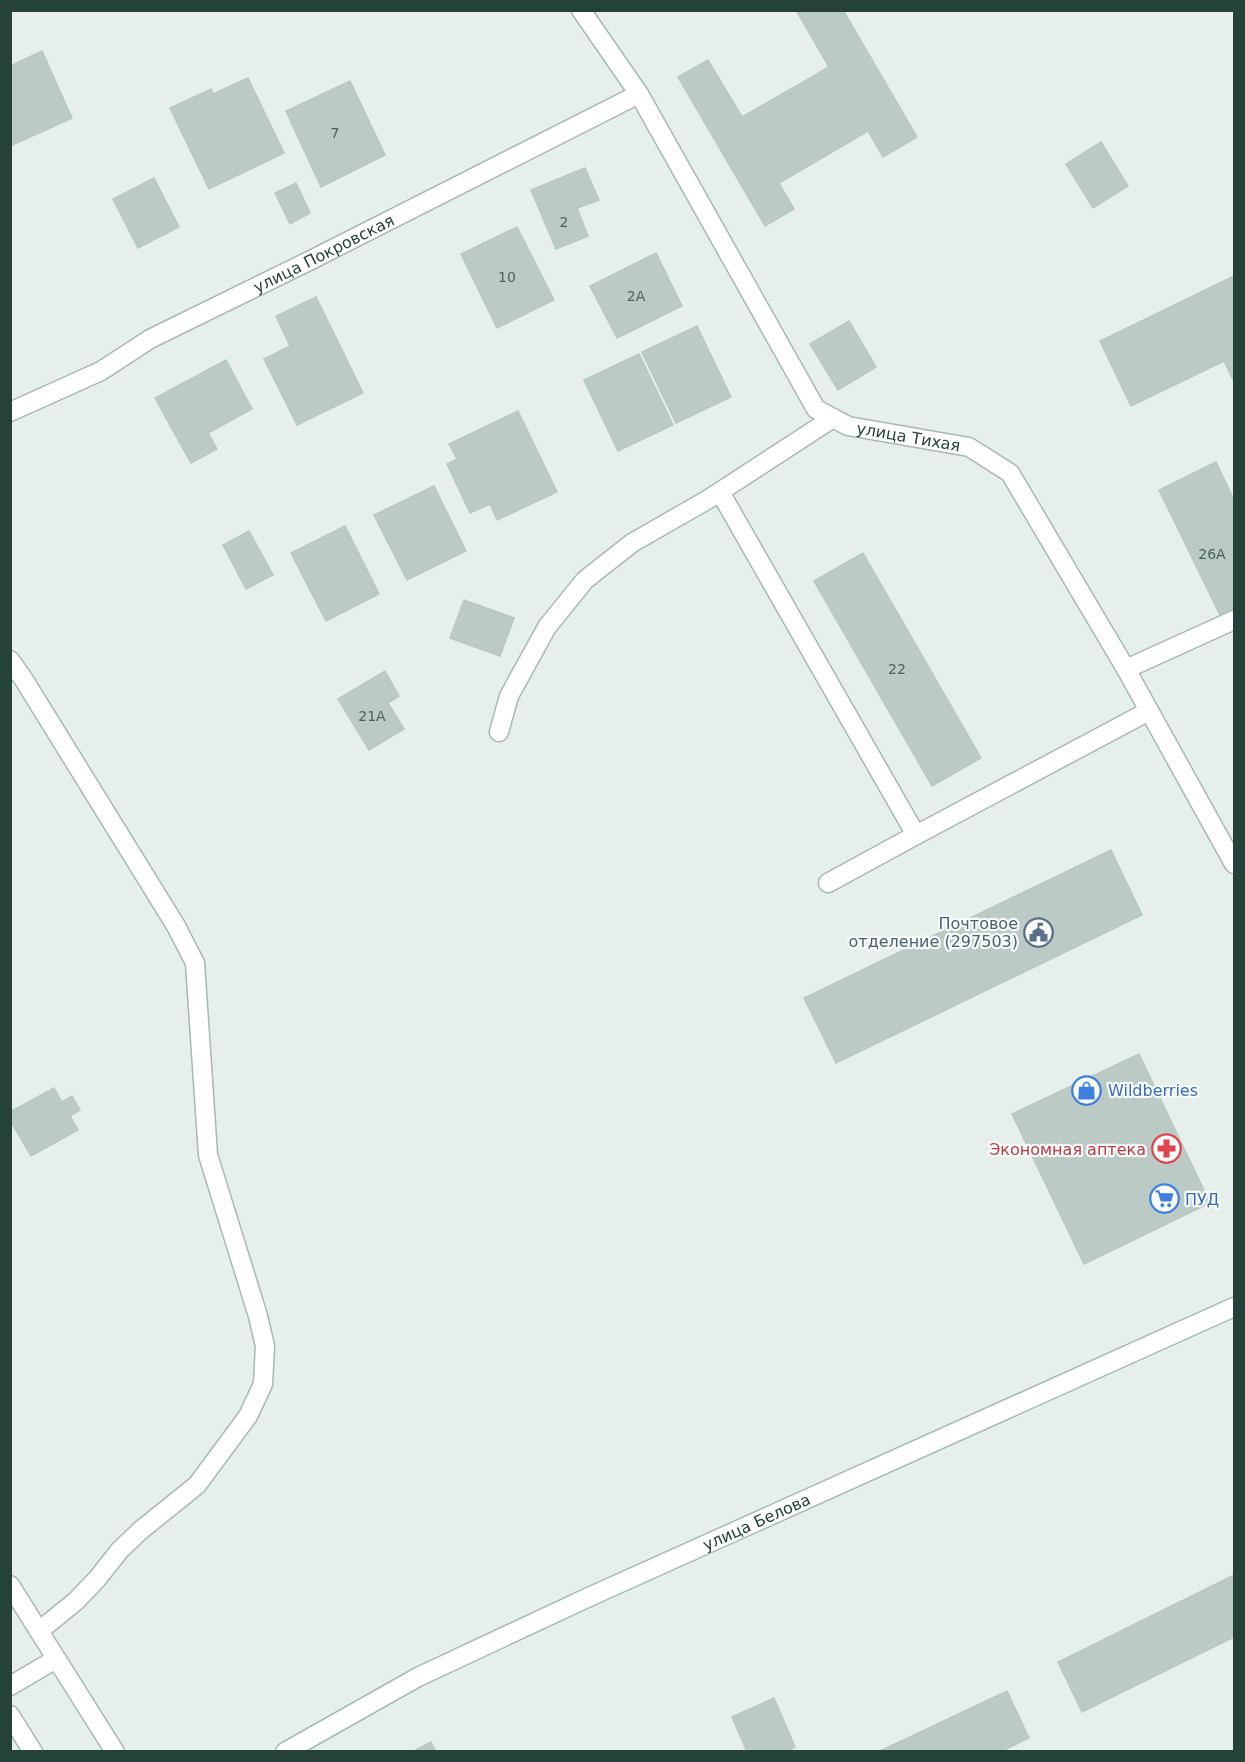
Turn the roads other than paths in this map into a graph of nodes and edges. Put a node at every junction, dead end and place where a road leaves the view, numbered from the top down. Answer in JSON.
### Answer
{"nodes":[{"id":1,"x":581,"y":10,"type":"edge"},
{"id":2,"x":639,"y":94,"type":"junction"},
{"id":3,"x":10,"y":412,"type":"edge"},
{"id":4,"x":833,"y":418,"type":"junction"},
{"id":5,"x":720,"y":492,"type":"junction"},
{"id":6,"x":1234,"y":620,"type":"edge"},
{"id":7,"x":10,"y":660,"type":"edge"},
{"id":8,"x":1126,"y":669,"type":"junction"},
{"id":9,"x":1149,"y":711,"type":"junction"},
{"id":10,"x":499,"y":732,"type":"dead end"},
{"id":11,"x":916,"y":835,"type":"junction"},
{"id":12,"x":1234,"y":864,"type":"edge"},
{"id":13,"x":828,"y":884,"type":"dead end"},
{"id":14,"x":1234,"y":1307,"type":"edge"},
{"id":15,"x":10,"y":1585,"type":"edge"},
{"id":16,"x":39,"y":1631,"type":"junction"},
{"id":17,"x":56,"y":1659,"type":"junction"},
{"id":18,"x":10,"y":1686,"type":"edge"},
{"id":19,"x":10,"y":1715,"type":"edge"},
{"id":20,"x":33,"y":1752,"type":"edge"},
{"id":21,"x":115,"y":1752,"type":"edge"},
{"id":22,"x":285,"y":1752,"type":"edge"}],
"edges":[{"from":1,"to":2,"type":"street","name":"улица Тихая"},
{"from":2,"to":3,"type":"street","name":"улица Покровская"},
{"from":2,"to":4,"type":"street","name":"улица Тихая"},
{"from":4,"to":5,"type":"street"},
{"from":4,"to":8,"type":"street","name":"улица Тихая"},
{"from":5,"to":10,"type":"street"},
{"from":5,"to":11,"type":"street"},
{"from":6,"to":8,"type":"street"},
{"from":7,"to":16,"type":"street"},
{"from":8,"to":9,"type":"street","name":"улица Тихая"},
{"from":9,"to":11,"type":"street"},
{"from":9,"to":12,"type":"street","name":"улица Тихая"},
{"from":11,"to":13,"type":"street"},
{"from":14,"to":22,"type":"street","name":"улица Белова"},
{"from":15,"to":16,"type":"street"},
{"from":16,"to":17,"type":"street"},
{"from":17,"to":18,"type":"street"},
{"from":17,"to":21,"type":"street"},
{"from":19,"to":20,"type":"street"}]}
